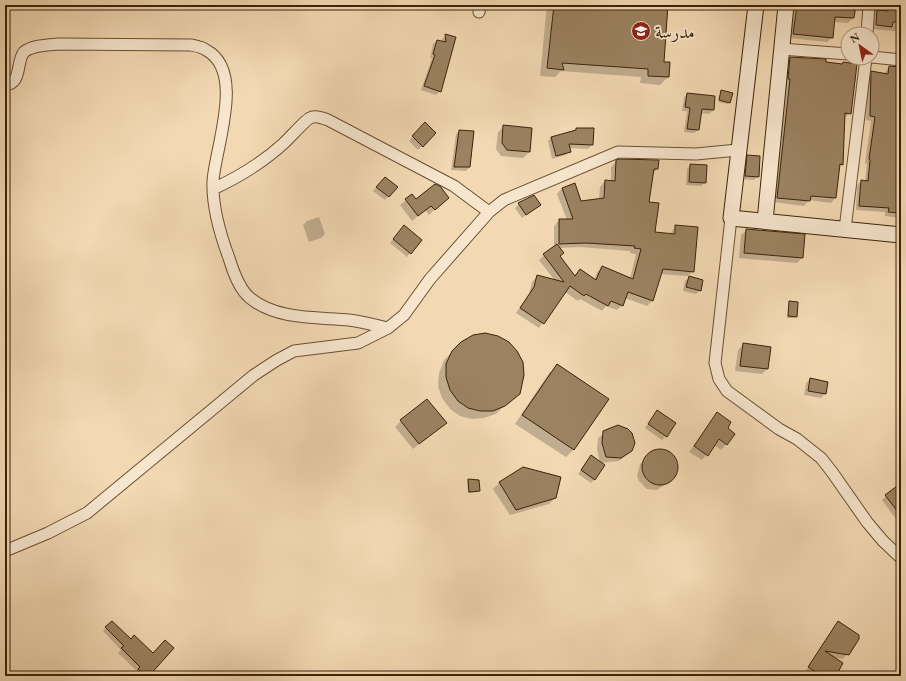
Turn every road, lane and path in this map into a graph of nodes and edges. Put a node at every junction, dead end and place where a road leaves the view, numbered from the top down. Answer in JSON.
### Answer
{"nodes":[{"id":1,"x":756,"y":5,"type":"edge"},
{"id":2,"x":786,"y":5,"type":"edge"},
{"id":3,"x":869,"y":5,"type":"edge"},
{"id":4,"x":868,"y":26,"type":"edge"},
{"id":5,"x":781,"y":49,"type":"junction"},
{"id":6,"x":840,"y":53,"type":"edge"},
{"id":7,"x":880,"y":58,"type":"edge"},
{"id":8,"x":901,"y":60,"type":"edge"},
{"id":9,"x":865,"y":66,"type":"edge"},
{"id":10,"x":5,"y":84,"type":"edge"},
{"id":11,"x":738,"y":150,"type":"junction"},
{"id":12,"x":213,"y":189,"type":"junction"},
{"id":13,"x":489,"y":212,"type":"junction"},
{"id":14,"x":730,"y":218,"type":"junction"},
{"id":15,"x":765,"y":221,"type":"junction"},
{"id":16,"x":846,"y":229,"type":"junction"},
{"id":17,"x":901,"y":235,"type":"edge"},
{"id":18,"x":388,"y":328,"type":"junction"},
{"id":19,"x":5,"y":551,"type":"edge"},
{"id":20,"x":901,"y":558,"type":"edge"}],
"edges":[{"from":1,"to":11,"type":"street"},
{"from":2,"to":5,"type":"street"},
{"from":3,"to":4,"type":"street"},
{"from":5,"to":6,"type":"street"},
{"from":5,"to":15,"type":"street"},
{"from":7,"to":8,"type":"street"},
{"from":9,"to":16,"type":"street"},
{"from":10,"to":12,"type":"street"},
{"from":11,"to":13,"type":"street"},
{"from":11,"to":14,"type":"street"},
{"from":12,"to":13,"type":"street"},
{"from":12,"to":18,"type":"street"},
{"from":13,"to":18,"type":"street"},
{"from":14,"to":15,"type":"street"},
{"from":14,"to":20,"type":"street"},
{"from":15,"to":16,"type":"street"},
{"from":16,"to":17,"type":"street"},
{"from":18,"to":19,"type":"street"}]}
